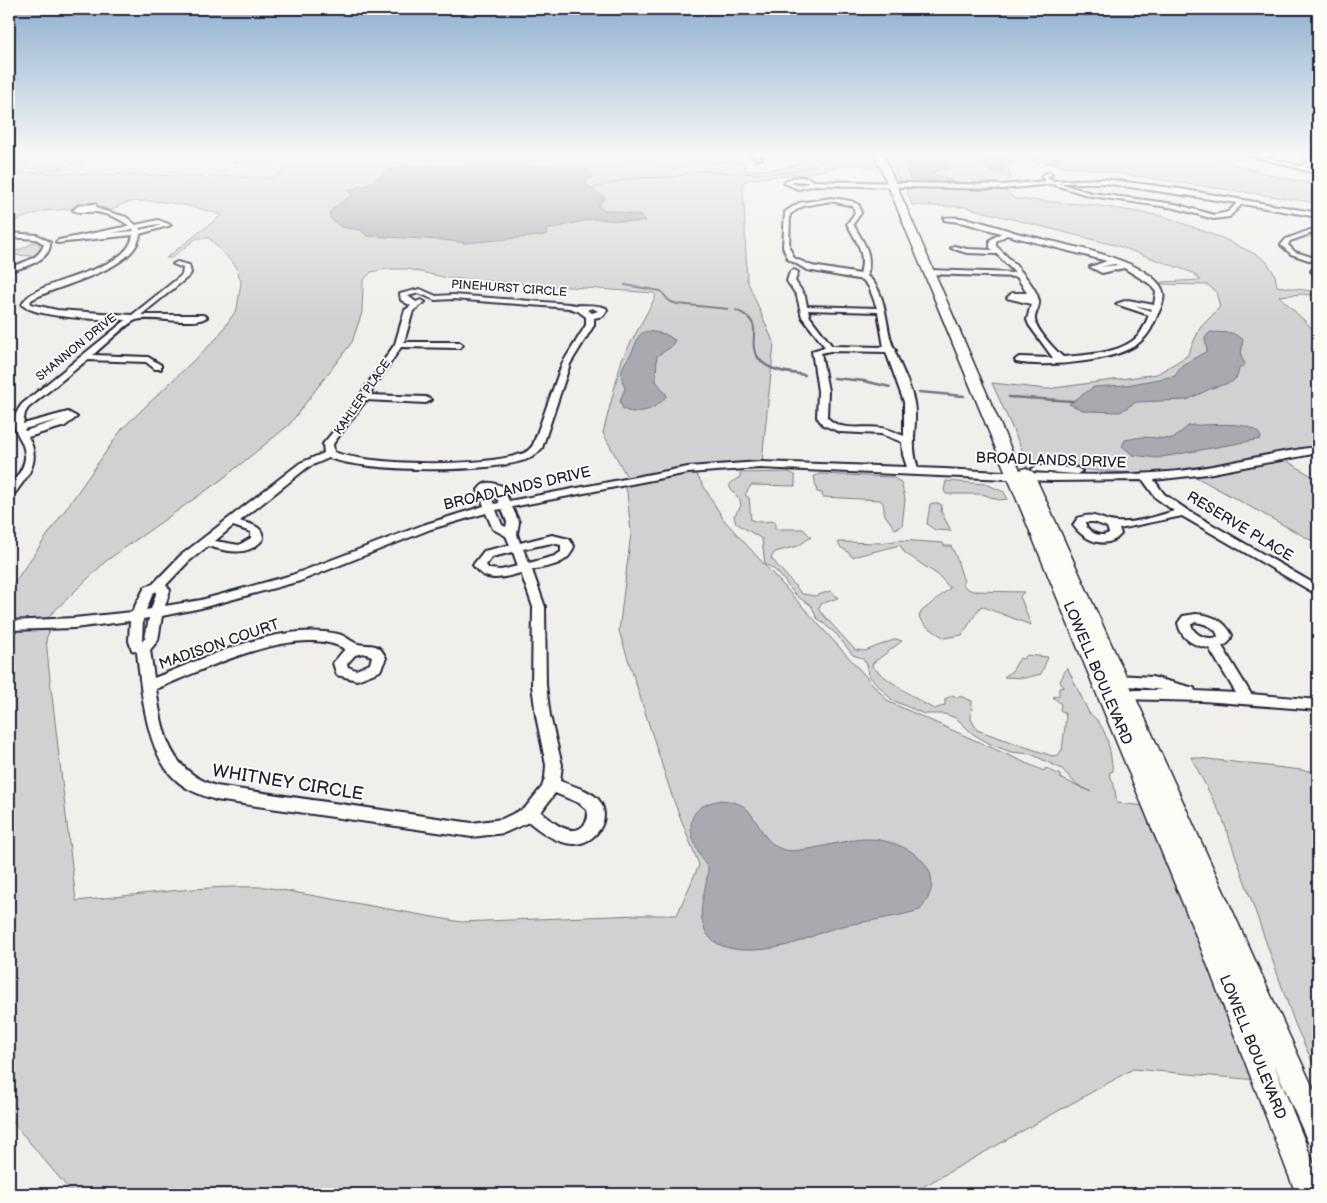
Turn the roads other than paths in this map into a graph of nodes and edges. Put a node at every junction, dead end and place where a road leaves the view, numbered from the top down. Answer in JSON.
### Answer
{"nodes":[{"id":1,"x":96,"y":210,"type":"dead end"},
{"id":2,"x":789,"y":210,"type":"edge"},
{"id":3,"x":858,"y":210,"type":"edge"},
{"id":4,"x":907,"y":210,"type":"edge"},
{"id":5,"x":1187,"y":210,"type":"edge"},
{"id":6,"x":1234,"y":210,"type":"edge"},
{"id":7,"x":1289,"y":210,"type":"edge"},
{"id":8,"x":1318,"y":215,"type":"edge"},
{"id":9,"x":946,"y":219,"type":"dead end"},
{"id":10,"x":137,"y":229,"type":"junction"},
{"id":11,"x":1318,"y":229,"type":"edge"},
{"id":12,"x":1007,"y":232,"type":"junction"},
{"id":13,"x":9,"y":236,"type":"edge"},
{"id":14,"x":48,"y":243,"type":"junction"},
{"id":15,"x":954,"y":248,"type":"dead end"},
{"id":16,"x":997,"y":252,"type":"junction"},
{"id":17,"x":794,"y":261,"type":"junction"},
{"id":18,"x":1318,"y":261,"type":"edge"},
{"id":19,"x":1112,"y":262,"type":"junction"},
{"id":20,"x":177,"y":264,"type":"dead end"},
{"id":21,"x":864,"y":265,"type":"junction"},
{"id":22,"x":804,"y":266,"type":"junction"},
{"id":23,"x":1123,"y":266,"type":"junction"},
{"id":24,"x":1318,"y":266,"type":"edge"},
{"id":25,"x":9,"y":269,"type":"edge"},
{"id":26,"x":933,"y":270,"type":"junction"},
{"id":27,"x":794,"y":272,"type":"junction"},
{"id":28,"x":1018,"y":273,"type":"junction"},
{"id":29,"x":849,"y":274,"type":"junction"},
{"id":30,"x":1318,"y":274,"type":"edge"},
{"id":31,"x":863,"y":277,"type":"junction"},
{"id":32,"x":435,"y":298,"type":"junction"},
{"id":33,"x":415,"y":305,"type":"junction"},
{"id":34,"x":804,"y":308,"type":"junction"},
{"id":35,"x":581,"y":309,"type":"junction"},
{"id":36,"x":880,"y":310,"type":"junction"},
{"id":37,"x":590,"y":316,"type":"junction"},
{"id":38,"x":133,"y":317,"type":"junction"},
{"id":39,"x":203,"y":317,"type":"dead end"},
{"id":40,"x":821,"y":339,"type":"junction"},
{"id":41,"x":399,"y":344,"type":"junction"},
{"id":42,"x":459,"y":344,"type":"dead end"},
{"id":43,"x":830,"y":348,"type":"junction"},
{"id":44,"x":892,"y":350,"type":"junction"},
{"id":45,"x":816,"y":351,"type":"junction"},
{"id":46,"x":84,"y":357,"type":"junction"},
{"id":47,"x":1060,"y":359,"type":"junction"},
{"id":48,"x":1019,"y":360,"type":"dead end"},
{"id":49,"x":158,"y":367,"type":"dead end"},
{"id":50,"x":363,"y":398,"type":"junction"},
{"id":51,"x":426,"y":400,"type":"dead end"},
{"id":52,"x":907,"y":440,"type":"junction"},
{"id":53,"x":1318,"y":450,"type":"edge"},
{"id":54,"x":329,"y":454,"type":"junction"},
{"id":55,"x":484,"y":464,"type":"junction"},
{"id":56,"x":914,"y":471,"type":"junction"},
{"id":57,"x":1020,"y":473,"type":"junction"},
{"id":58,"x":1159,"y":477,"type":"junction"},
{"id":59,"x":1147,"y":478,"type":"junction"},
{"id":60,"x":488,"y":485,"type":"junction"},
{"id":61,"x":9,"y":493,"type":"edge"},
{"id":62,"x":1171,"y":502,"type":"junction"},
{"id":63,"x":505,"y":504,"type":"junction"},
{"id":64,"x":490,"y":508,"type":"junction"},
{"id":65,"x":1183,"y":512,"type":"junction"},
{"id":66,"x":232,"y":522,"type":"junction"},
{"id":67,"x":1112,"y":525,"type":"dead end"},
{"id":68,"x":513,"y":540,"type":"junction"},
{"id":69,"x":206,"y":542,"type":"junction"},
{"id":70,"x":524,"y":567,"type":"junction"},
{"id":71,"x":158,"y":586,"type":"junction"},
{"id":72,"x":1318,"y":591,"type":"edge"},
{"id":73,"x":156,"y":613,"type":"junction"},
{"id":74,"x":138,"y":616,"type":"junction"},
{"id":75,"x":9,"y":626,"type":"edge"},
{"id":76,"x":1214,"y":644,"type":"dead end"},
{"id":77,"x":142,"y":649,"type":"junction"},
{"id":78,"x":357,"y":649,"type":"dead end"},
{"id":79,"x":148,"y":686,"type":"junction"},
{"id":80,"x":1122,"y":688,"type":"junction"},
{"id":81,"x":1248,"y":701,"type":"junction"},
{"id":82,"x":1318,"y":705,"type":"edge"},
{"id":83,"x":551,"y":784,"type":"junction"},
{"id":84,"x":531,"y":812,"type":"junction"},
{"id":85,"x":1318,"y":1132,"type":"edge"},
{"id":86,"x":1311,"y":1194,"type":"edge"}],
"edges":[{"from":1,"to":10,"type":"street"},
{"from":2,"to":17,"type":"street"},
{"from":3,"to":21,"type":"street"},
{"from":4,"to":26,"type":"main road","name":"LOWELL BOULEVARD"},
{"from":5,"to":6,"type":"street"},
{"from":7,"to":8,"type":"street"},
{"from":9,"to":12,"type":"street"},
{"from":10,"to":14,"type":"street"},
{"from":10,"to":38,"type":"street"},
{"from":11,"to":18,"type":"street"},
{"from":12,"to":16,"type":"street"},
{"from":12,"to":19,"type":"street"},
{"from":13,"to":14,"type":"street"},
{"from":14,"to":25,"type":"street"},
{"from":15,"to":16,"type":"street"},
{"from":16,"to":28,"type":"street"},
{"from":17,"to":22,"type":"street"},
{"from":17,"to":27,"type":"street"},
{"from":19,"to":23,"type":"street"},
{"from":19,"to":23,"type":"street"},
{"from":20,"to":38,"type":"street","name":"SHANNON DRIVE"},
{"from":21,"to":29,"type":"street"},
{"from":21,"to":31,"type":"street"},
{"from":22,"to":27,"type":"street"},
{"from":22,"to":29,"type":"street"},
{"from":23,"to":47,"type":"street"},
{"from":24,"to":30,"type":"street"},
{"from":26,"to":28,"type":"street"},
{"from":26,"to":57,"type":"main road","name":"LOWELL BOULEVARD"},
{"from":27,"to":34,"type":"street"},
{"from":28,"to":47,"type":"street"},
{"from":29,"to":31,"type":"street"},
{"from":31,"to":36,"type":"street"},
{"from":32,"to":33,"type":"street","name":"PINEHURST CIRCLE"},
{"from":32,"to":33,"type":"street","name":"PINEHURST CIRCLE"},
{"from":32,"to":35,"type":"street","name":"PINEHURST CIRCLE"},
{"from":33,"to":41,"type":"street","name":"KAHLER PLACE"},
{"from":34,"to":36,"type":"street"},
{"from":34,"to":40,"type":"street"},
{"from":35,"to":37,"type":"street","name":"PINEHURST CIRCLE"},
{"from":35,"to":37,"type":"street","name":"PINEHURST CIRCLE"},
{"from":36,"to":44,"type":"street"},
{"from":37,"to":55,"type":"street","name":"PINEHURST CIRCLE"},
{"from":38,"to":39,"type":"street"},
{"from":38,"to":46,"type":"street","name":"SHANNON DRIVE"},
{"from":40,"to":43,"type":"street"},
{"from":40,"to":45,"type":"street"},
{"from":41,"to":42,"type":"street"},
{"from":41,"to":50,"type":"street","name":"KAHLER PLACE"},
{"from":43,"to":44,"type":"street"},
{"from":43,"to":45,"type":"street"},
{"from":44,"to":52,"type":"street"},
{"from":45,"to":52,"type":"street"},
{"from":46,"to":49,"type":"street"},
{"from":46,"to":61,"type":"street","name":"SHANNON DRIVE"},
{"from":47,"to":48,"type":"street"},
{"from":50,"to":51,"type":"street"},
{"from":50,"to":54,"type":"street","name":"KAHLER PLACE"},
{"from":52,"to":56,"type":"street"},
{"from":53,"to":58,"type":"street","name":"BROADLANDS DRIVE"},
{"from":54,"to":55,"type":"street","name":"PINEHURST CIRCLE"},
{"from":54,"to":66,"type":"street","name":"KAHLER PLACE"},
{"from":55,"to":60,"type":"street"},
{"from":56,"to":57,"type":"street","name":"BROADLANDS DRIVE"},
{"from":56,"to":63,"type":"street","name":"BROADLANDS DRIVE"},
{"from":57,"to":59,"type":"street","name":"BROADLANDS DRIVE"},
{"from":57,"to":80,"type":"main road","name":"LOWELL BOULEVARD"},
{"from":57,"to":86,"type":"main road","name":"LOWELL BOULEVARD"},
{"from":58,"to":59,"type":"street","name":"BROADLANDS DRIVE"},
{"from":58,"to":62,"type":"street","name":"RESERVE PLACE"},
{"from":59,"to":62,"type":"street","name":"RESERVE PLACE"},
{"from":60,"to":63,"type":"street"},
{"from":60,"to":64,"type":"street"},
{"from":62,"to":65,"type":"street","name":"RESERVE PLACE"},
{"from":63,"to":64,"type":"street","name":"BROADLANDS DRIVE"},
{"from":63,"to":68,"type":"street","name":"WHITNEY CIRCLE"},
{"from":64,"to":68,"type":"street","name":"WHITNEY CIRCLE"},
{"from":64,"to":73,"type":"street","name":"BROADLANDS DRIVE"},
{"from":65,"to":67,"type":"street"},
{"from":65,"to":72,"type":"street","name":"RESERVE PLACE"},
{"from":66,"to":69,"type":"street","name":"KAHLER PLACE"},
{"from":66,"to":69,"type":"street"},
{"from":68,"to":70,"type":"street","name":"WHITNEY CIRCLE"},
{"from":68,"to":70,"type":"street"},
{"from":68,"to":70,"type":"street"},
{"from":69,"to":71,"type":"street","name":"KAHLER PLACE"},
{"from":70,"to":83,"type":"street","name":"WHITNEY CIRCLE"},
{"from":71,"to":73,"type":"street"},
{"from":71,"to":74,"type":"street","name":"KAHLER PLACE"},
{"from":73,"to":74,"type":"street","name":"BROADLANDS DRIVE"},
{"from":73,"to":77,"type":"street"},
{"from":74,"to":75,"type":"street","name":"BROADLANDS DRIVE"},
{"from":74,"to":77,"type":"street","name":"WHITNEY CIRCLE"},
{"from":76,"to":81,"type":"street"},
{"from":77,"to":79,"type":"street","name":"WHITNEY CIRCLE"},
{"from":78,"to":79,"type":"street","name":"MADISON COURT"},
{"from":79,"to":84,"type":"street","name":"WHITNEY CIRCLE"},
{"from":80,"to":81,"type":"street"},
{"from":80,"to":85,"type":"main road","name":"LOWELL BOULEVARD"},
{"from":81,"to":82,"type":"street"},
{"from":83,"to":84,"type":"street","name":"WHITNEY CIRCLE"},
{"from":83,"to":84,"type":"street"}]}
